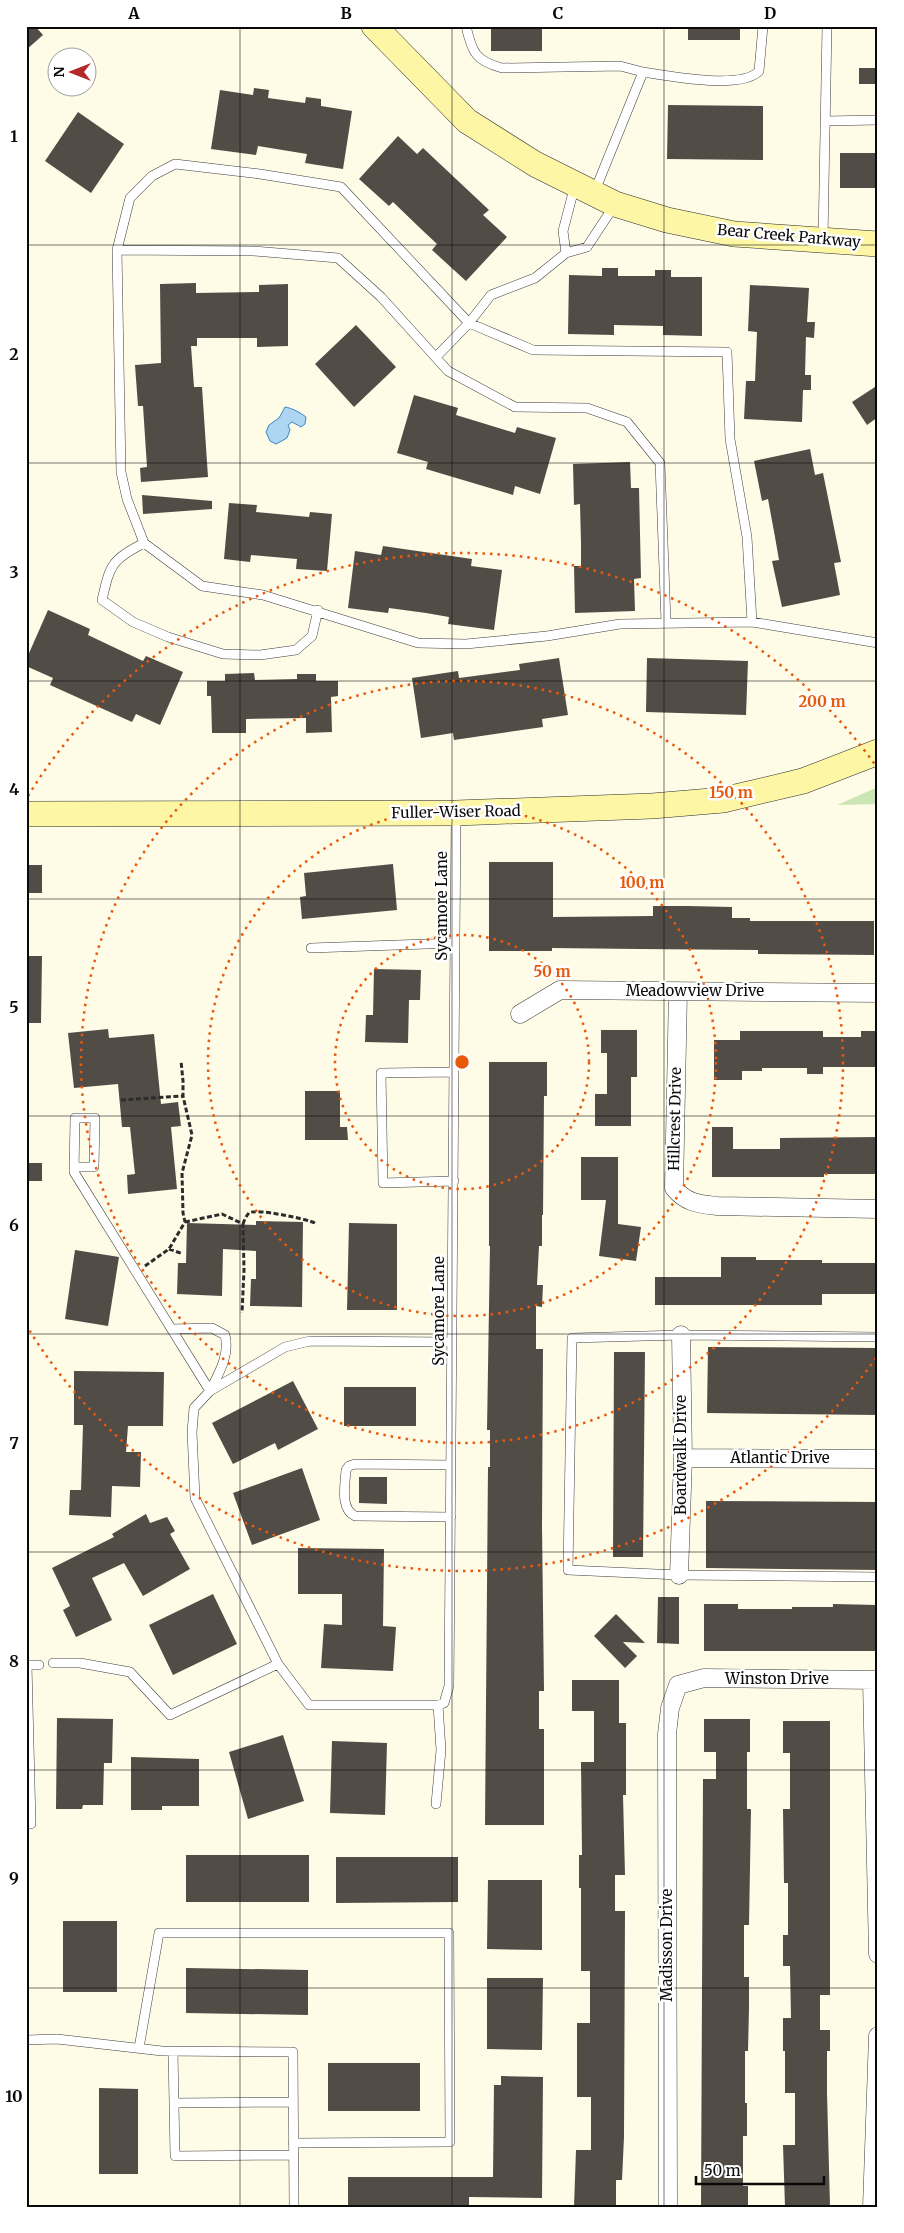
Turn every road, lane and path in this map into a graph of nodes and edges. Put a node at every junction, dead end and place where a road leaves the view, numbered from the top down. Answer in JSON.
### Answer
{"nodes":[{"id":1,"x":374,"y":26,"type":"edge"},
{"id":2,"x":466,"y":26,"type":"edge"},
{"id":3,"x":763,"y":26,"type":"edge"},
{"id":4,"x":827,"y":26,"type":"edge"},
{"id":5,"x":643,"y":72,"type":"junction"},
{"id":6,"x":878,"y":120,"type":"edge"},
{"id":7,"x":825,"y":121,"type":"junction"},
{"id":8,"x":595,"y":194,"type":"junction"},
{"id":9,"x":823,"y":241,"type":"junction"},
{"id":10,"x":878,"y":244,"type":"edge"},
{"id":11,"x":117,"y":250,"type":"junction"},
{"id":12,"x":566,"y":253,"type":"junction"},
{"id":13,"x":469,"y":324,"type":"junction"},
{"id":14,"x":436,"y":357,"type":"junction"},
{"id":15,"x":144,"y":543,"type":"junction"},
{"id":16,"x":318,"y":610,"type":"junction"},
{"id":17,"x":666,"y":622,"type":"junction"},
{"id":18,"x":752,"y":622,"type":"junction"},
{"id":19,"x":878,"y":643,"type":"edge"},
{"id":20,"x":878,"y":752,"type":"edge"},
{"id":21,"x":26,"y":814,"type":"edge"},
{"id":22,"x":456,"y":814,"type":"junction"},
{"id":23,"x":455,"y":943,"type":"junction"},
{"id":24,"x":312,"y":948,"type":"dead end"},
{"id":25,"x":678,"y":991,"type":"junction"},
{"id":26,"x":878,"y":993,"type":"edge"},
{"id":27,"x":520,"y":1014,"type":"dead end"},
{"id":28,"x":181,"y":1061,"type":"dead end"},
{"id":29,"x":454,"y":1072,"type":"junction"},
{"id":30,"x":183,"y":1096,"type":"junction"},
{"id":31,"x":121,"y":1100,"type":"dead end"},
{"id":32,"x":75,"y":1167,"type":"junction"},
{"id":33,"x":454,"y":1181,"type":"junction"},
{"id":34,"x":878,"y":1208,"type":"edge"},
{"id":35,"x":186,"y":1222,"type":"junction"},
{"id":36,"x":315,"y":1223,"type":"dead end"},
{"id":37,"x":243,"y":1224,"type":"junction"},
{"id":38,"x":169,"y":1250,"type":"junction"},
{"id":39,"x":183,"y":1254,"type":"dead end"},
{"id":40,"x":136,"y":1272,"type":"junction"},
{"id":41,"x":242,"y":1313,"type":"dead end"},
{"id":42,"x":172,"y":1329,"type":"junction"},
{"id":43,"x":681,"y":1335,"type":"junction"},
{"id":44,"x":878,"y":1337,"type":"edge"},
{"id":45,"x":452,"y":1342,"type":"junction"},
{"id":46,"x":210,"y":1391,"type":"junction"},
{"id":47,"x":682,"y":1458,"type":"junction"},
{"id":48,"x":878,"y":1459,"type":"edge"},
{"id":49,"x":451,"y":1465,"type":"junction"},
{"id":50,"x":451,"y":1516,"type":"junction"},
{"id":51,"x":679,"y":1575,"type":"junction"},
{"id":52,"x":878,"y":1577,"type":"edge"},
{"id":53,"x":53,"y":1663,"type":"dead end"},
{"id":54,"x":278,"y":1664,"type":"junction"},
{"id":55,"x":27,"y":1665,"type":"edge"},
{"id":56,"x":39,"y":1665,"type":"dead end"},
{"id":57,"x":875,"y":1680,"type":"edge"},
{"id":58,"x":678,"y":1685,"type":"joint"},
{"id":59,"x":438,"y":1706,"type":"junction"},
{"id":60,"x":436,"y":1804,"type":"dead end"},
{"id":61,"x":26,"y":1824,"type":"edge"},
{"id":62,"x":878,"y":1954,"type":"edge"},
{"id":63,"x":878,"y":2036,"type":"edge"},
{"id":64,"x":26,"y":2040,"type":"edge"},
{"id":65,"x":140,"y":2048,"type":"junction"},
{"id":66,"x":173,"y":2051,"type":"junction"},
{"id":67,"x":293,"y":2102,"type":"junction"},
{"id":68,"x":174,"y":2103,"type":"junction"},
{"id":69,"x":294,"y":2143,"type":"junction"},
{"id":70,"x":294,"y":2155,"type":"junction"},
{"id":71,"x":294,"y":2207,"type":"edge"},
{"id":72,"x":668,"y":2207,"type":"edge"},
{"id":73,"x":872,"y":2207,"type":"edge"}],
"edges":[{"from":1,"to":8,"type":"street","name":"Bear Creek Parkway"},
{"from":2,"to":5,"type":"lane"},
{"from":3,"to":5,"type":"lane"},
{"from":4,"to":7,"type":"lane"},
{"from":5,"to":8,"type":"lane"},
{"from":6,"to":7,"type":"lane"},
{"from":7,"to":9,"type":"lane"},
{"from":8,"to":9,"type":"street","name":"Bear Creek Parkway"},
{"from":8,"to":12,"type":"lane"},
{"from":8,"to":12,"type":"lane"},
{"from":9,"to":10,"type":"street","name":"Bear Creek Parkway"},
{"from":11,"to":13,"type":"lane"},
{"from":11,"to":14,"type":"lane"},
{"from":11,"to":15,"type":"lane"},
{"from":12,"to":13,"type":"lane"},
{"from":13,"to":14,"type":"lane"},
{"from":13,"to":18,"type":"lane"},
{"from":14,"to":17,"type":"lane"},
{"from":15,"to":16,"type":"lane"},
{"from":15,"to":16,"type":"lane"},
{"from":16,"to":17,"type":"lane"},
{"from":17,"to":18,"type":"lane"},
{"from":18,"to":19,"type":"lane"},
{"from":20,"to":22,"type":"street","name":"Fuller-Wiser Road"},
{"from":21,"to":22,"type":"street","name":"Fuller-Wiser Road"},
{"from":22,"to":23,"type":"lane","name":"Sycamore Lane"},
{"from":23,"to":24,"type":"lane"},
{"from":23,"to":29,"type":"lane","name":"Sycamore Lane"},
{"from":25,"to":26,"type":"street","name":"Meadowview Drive"},
{"from":25,"to":27,"type":"street","name":"Meadowview Drive"},
{"from":25,"to":34,"type":"street","name":"Hillcrest Drive"},
{"from":28,"to":30,"type":"path"},
{"from":29,"to":33,"type":"lane","name":"Sycamore Lane"},
{"from":29,"to":33,"type":"lane"},
{"from":30,"to":31,"type":"path"},
{"from":30,"to":35,"type":"path"},
{"from":32,"to":32,"type":"lane"},
{"from":32,"to":40,"type":"lane"},
{"from":33,"to":45,"type":"lane","name":"Sycamore Lane"},
{"from":35,"to":37,"type":"path"},
{"from":35,"to":38,"type":"path"},
{"from":36,"to":37,"type":"path"},
{"from":37,"to":41,"type":"path"},
{"from":38,"to":39,"type":"path"},
{"from":38,"to":40,"type":"path"},
{"from":40,"to":42,"type":"lane"},
{"from":42,"to":46,"type":"lane"},
{"from":42,"to":46,"type":"lane"},
{"from":43,"to":44,"type":"lane"},
{"from":43,"to":47,"type":"street","name":"Boardwalk Drive"},
{"from":43,"to":51,"type":"lane"},
{"from":45,"to":46,"type":"lane"},
{"from":45,"to":49,"type":"lane","name":"Sycamore Lane"},
{"from":46,"to":54,"type":"lane"},
{"from":47,"to":48,"type":"street","name":"Atlantic Drive"},
{"from":47,"to":51,"type":"street","name":"Boardwalk Drive"},
{"from":49,"to":50,"type":"lane","name":"Sycamore Lane"},
{"from":49,"to":50,"type":"lane"},
{"from":50,"to":59,"type":"lane","name":"Sycamore Lane"},
{"from":51,"to":52,"type":"lane"},
{"from":53,"to":54,"type":"lane"},
{"from":54,"to":59,"type":"lane"},
{"from":55,"to":56,"type":"lane"},
{"from":55,"to":61,"type":"lane"},
{"from":57,"to":58,"type":"street","name":"Winston Drive"},
{"from":57,"to":62,"type":"street"},
{"from":58,"to":72,"type":"street","name":"Madisson Drive"},
{"from":59,"to":60,"type":"lane"},
{"from":63,"to":73,"type":"street"},
{"from":64,"to":65,"type":"lane"},
{"from":65,"to":66,"type":"lane"},
{"from":65,"to":69,"type":"lane"},
{"from":66,"to":67,"type":"lane"},
{"from":66,"to":68,"type":"lane"},
{"from":67,"to":68,"type":"lane"},
{"from":67,"to":69,"type":"lane"},
{"from":68,"to":70,"type":"lane"},
{"from":69,"to":70,"type":"lane"},
{"from":70,"to":71,"type":"lane"}]}
